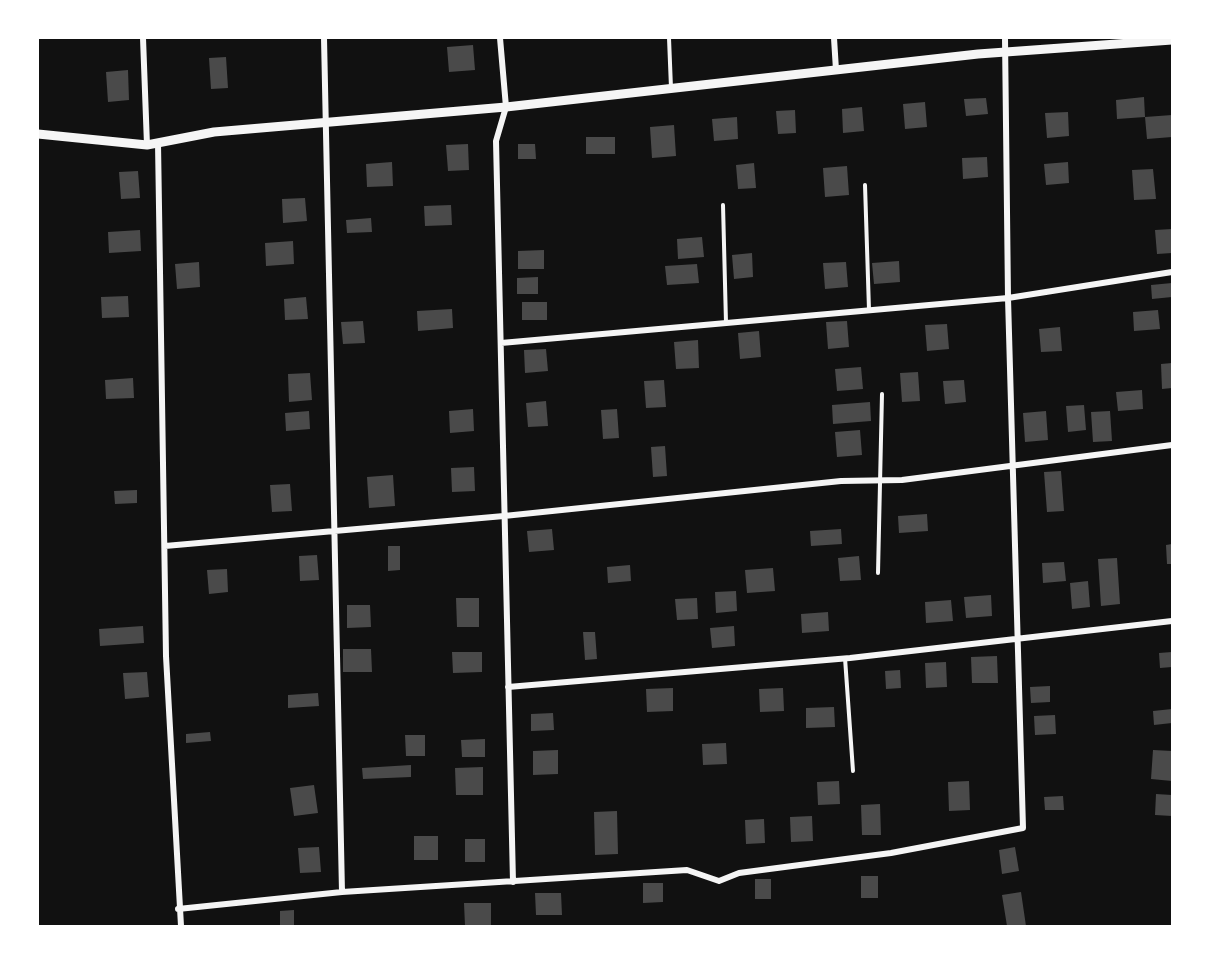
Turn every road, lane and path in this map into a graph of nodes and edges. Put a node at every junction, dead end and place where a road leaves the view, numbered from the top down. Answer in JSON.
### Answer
{"nodes":[{"id":1,"x":143,"y":38,"type":"edge"},
{"id":2,"x":324,"y":38,"type":"edge"},
{"id":3,"x":500,"y":38,"type":"edge"},
{"id":4,"x":669,"y":38,"type":"edge"},
{"id":5,"x":834,"y":38,"type":"edge"},
{"id":6,"x":1005,"y":38,"type":"edge"},
{"id":7,"x":1173,"y":40,"type":"edge"},
{"id":8,"x":1007,"y":52,"type":"junction"},
{"id":9,"x":836,"y":70,"type":"junction"},
{"id":10,"x":671,"y":88,"type":"junction"},
{"id":11,"x":506,"y":107,"type":"junction"},
{"id":12,"x":325,"y":124,"type":"junction"},
{"id":13,"x":38,"y":134,"type":"edge"},
{"id":14,"x":158,"y":143,"type":"junction"},
{"id":15,"x":147,"y":145,"type":"junction"},
{"id":16,"x":865,"y":185,"type":"dead end"},
{"id":17,"x":723,"y":205,"type":"dead end"},
{"id":18,"x":1173,"y":272,"type":"edge"},
{"id":19,"x":1008,"y":298,"type":"junction"},
{"id":20,"x":869,"y":310,"type":"junction"},
{"id":21,"x":726,"y":323,"type":"junction"},
{"id":22,"x":501,"y":344,"type":"junction"},
{"id":23,"x":882,"y":394,"type":"dead end"},
{"id":24,"x":1173,"y":445,"type":"edge"},
{"id":25,"x":1014,"y":465,"type":"junction"},
{"id":26,"x":882,"y":480,"type":"junction"},
{"id":27,"x":504,"y":516,"type":"junction"},
{"id":28,"x":333,"y":531,"type":"junction"},
{"id":29,"x":165,"y":546,"type":"junction"},
{"id":30,"x":878,"y":573,"type":"dead end"},
{"id":31,"x":1173,"y":621,"type":"edge"},
{"id":32,"x":1019,"y":639,"type":"junction"},
{"id":33,"x":844,"y":658,"type":"junction"},
{"id":34,"x":508,"y":687,"type":"junction"},
{"id":35,"x":853,"y":771,"type":"dead end"},
{"id":36,"x":513,"y":882,"type":"junction"},
{"id":37,"x":342,"y":892,"type":"junction"},
{"id":38,"x":178,"y":909,"type":"junction"},
{"id":39,"x":180,"y":927,"type":"edge"}],
"edges":[{"from":1,"to":15,"type":"street"},
{"from":2,"to":12,"type":"street"},
{"from":3,"to":11,"type":"street"},
{"from":4,"to":10,"type":"lane"},
{"from":5,"to":9,"type":"street"},
{"from":6,"to":8,"type":"street"},
{"from":7,"to":8,"type":"street"},
{"from":8,"to":9,"type":"street"},
{"from":8,"to":19,"type":"street"},
{"from":9,"to":10,"type":"street"},
{"from":10,"to":11,"type":"street"},
{"from":11,"to":12,"type":"street"},
{"from":11,"to":22,"type":"street"},
{"from":12,"to":14,"type":"street"},
{"from":12,"to":28,"type":"street"},
{"from":13,"to":15,"type":"street"},
{"from":14,"to":15,"type":"street"},
{"from":14,"to":29,"type":"street"},
{"from":16,"to":20,"type":"lane"},
{"from":17,"to":21,"type":"lane"},
{"from":18,"to":19,"type":"street"},
{"from":19,"to":20,"type":"street"},
{"from":19,"to":25,"type":"street"},
{"from":20,"to":21,"type":"street"},
{"from":21,"to":22,"type":"street"},
{"from":22,"to":27,"type":"street"},
{"from":23,"to":26,"type":"lane"},
{"from":24,"to":25,"type":"street"},
{"from":25,"to":26,"type":"street"},
{"from":25,"to":32,"type":"street"},
{"from":26,"to":27,"type":"street"},
{"from":26,"to":30,"type":"lane"},
{"from":27,"to":28,"type":"street"},
{"from":27,"to":34,"type":"street"},
{"from":28,"to":29,"type":"street"},
{"from":28,"to":37,"type":"street"},
{"from":29,"to":38,"type":"street"},
{"from":31,"to":32,"type":"street"},
{"from":32,"to":33,"type":"street"},
{"from":32,"to":36,"type":"street"},
{"from":33,"to":34,"type":"street"},
{"from":33,"to":35,"type":"lane"},
{"from":34,"to":36,"type":"street"},
{"from":36,"to":37,"type":"street"},
{"from":37,"to":38,"type":"street"},
{"from":38,"to":39,"type":"street"}]}
